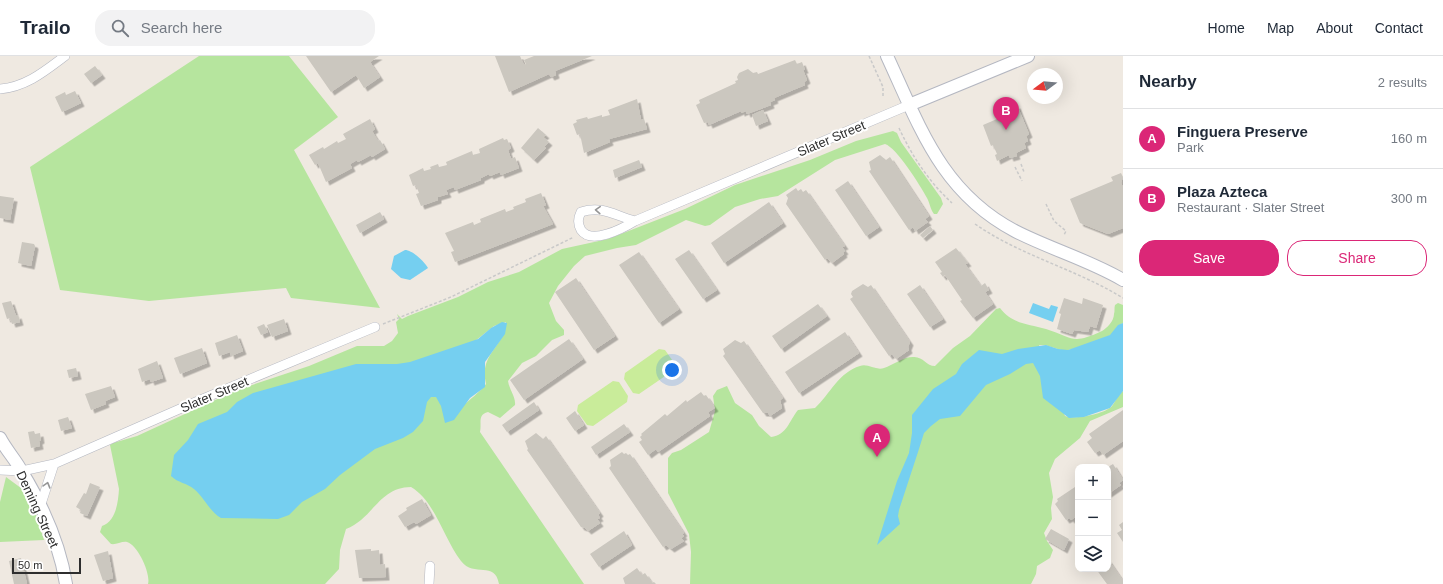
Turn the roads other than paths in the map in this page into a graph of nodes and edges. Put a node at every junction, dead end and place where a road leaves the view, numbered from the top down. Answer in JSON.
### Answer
{"nodes":[{"id":1,"x":65,"y":56,"type":"edge"},
{"id":2,"x":887,"y":56,"type":"edge"},
{"id":3,"x":1028,"y":56,"type":"edge"},
{"id":4,"x":0,"y":89,"type":"edge"},
{"id":5,"x":909,"y":105,"type":"junction"},
{"id":6,"x":635,"y":221,"type":"junction"},
{"id":7,"x":1123,"y":280,"type":"edge"},
{"id":8,"x":375,"y":327,"type":"road end"},
{"id":9,"x":0,"y":438,"type":"edge"},
{"id":10,"x":54,"y":464,"type":"junction"},
{"id":11,"x":0,"y":470,"type":"edge"},
{"id":12,"x":22,"y":471,"type":"junction"},
{"id":13,"x":40,"y":507,"type":"junction"},
{"id":14,"x":430,"y":566,"type":"dead end"},
{"id":15,"x":66,"y":584,"type":"edge"},
{"id":16,"x":429,"y":584,"type":"edge"}],
"edges":[{"from":1,"to":4,"type":"street"},
{"from":2,"to":5,"type":"street"},
{"from":3,"to":5,"type":"street","name":"Slater Street"},
{"from":5,"to":6,"type":"street","name":"Slater Street"},
{"from":5,"to":7,"type":"street"},
{"from":6,"to":6,"type":"street","name":"Slater Street","one_way":true},
{"from":8,"to":10,"type":"street","name":"Slater Street"},
{"from":9,"to":12,"type":"street","name":"Deming Street"},
{"from":10,"to":12,"type":"street","name":"Slater Street"},
{"from":13,"to":10,"type":"street","one_way":true},
{"from":11,"to":12,"type":"street","name":"Slater Street"},
{"from":12,"to":13,"type":"street","name":"Deming Street"},
{"from":13,"to":15,"type":"street","name":"Deming Street"},
{"from":14,"to":16,"type":"street"}]}
